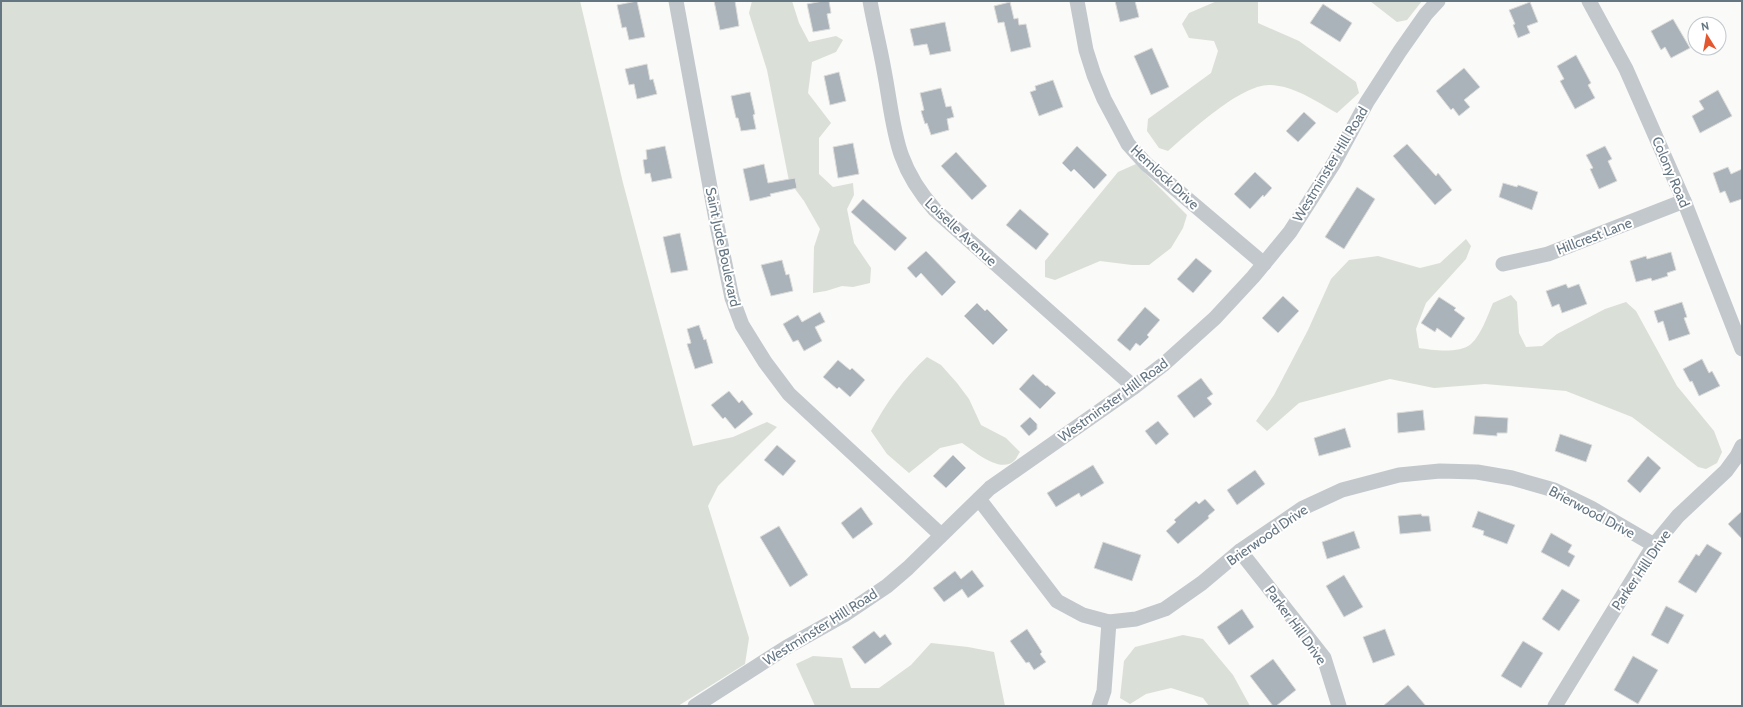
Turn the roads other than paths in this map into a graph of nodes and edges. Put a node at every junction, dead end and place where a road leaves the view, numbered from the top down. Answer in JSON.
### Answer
{"nodes":[{"id":1,"x":676,"y":1,"type":"edge"},
{"id":2,"x":870,"y":1,"type":"edge"},
{"id":3,"x":1077,"y":1,"type":"edge"},
{"id":4,"x":1438,"y":1,"type":"edge"},
{"id":5,"x":1589,"y":1,"type":"edge"},
{"id":6,"x":1684,"y":201,"type":"junction"},
{"id":7,"x":1264,"y":264,"type":"junction"},
{"id":8,"x":1503,"y":264,"type":"dead end"},
{"id":9,"x":1742,"y":349,"type":"edge"},
{"id":10,"x":1134,"y":387,"type":"junction"},
{"id":11,"x":1742,"y":446,"type":"edge"},
{"id":12,"x":979,"y":499,"type":"junction"},
{"id":13,"x":941,"y":535,"type":"junction"},
{"id":14,"x":1654,"y":545,"type":"junction"},
{"id":15,"x":1240,"y":551,"type":"junction"},
{"id":16,"x":1109,"y":622,"type":"junction"},
{"id":17,"x":695,"y":706,"type":"edge"},
{"id":18,"x":1099,"y":706,"type":"edge"},
{"id":19,"x":1339,"y":706,"type":"edge"},
{"id":20,"x":1555,"y":706,"type":"edge"}],
"edges":[{"from":1,"to":13,"type":"street","name":"Saint Jude Boulevard"},
{"from":2,"to":10,"type":"street","name":"Loiselle Avenue"},
{"from":3,"to":7,"type":"street","name":"Hemlock Drive"},
{"from":4,"to":7,"type":"street","name":"Westminster Hill Road"},
{"from":5,"to":6,"type":"street","name":"Colony Road"},
{"from":6,"to":8,"type":"street","name":"Hillcrest Lane"},
{"from":6,"to":9,"type":"street","name":"Colony Road"},
{"from":7,"to":10,"type":"street","name":"Westminster Hill Road"},
{"from":10,"to":12,"type":"street","name":"Westminster Hill Road"},
{"from":11,"to":14,"type":"street","name":"Parker Hill Drive"},
{"from":12,"to":13,"type":"street","name":"Westminster Hill Road"},
{"from":12,"to":16,"type":"street","name":"Brierwood Drive"},
{"from":13,"to":17,"type":"street","name":"Westminster Hill Road"},
{"from":14,"to":15,"type":"street","name":"Brierwood Drive"},
{"from":14,"to":20,"type":"street","name":"Parker Hill Drive"},
{"from":15,"to":16,"type":"street","name":"Brierwood Drive"},
{"from":15,"to":19,"type":"street","name":"Parker Hill Drive"},
{"from":16,"to":18,"type":"street"}]}
